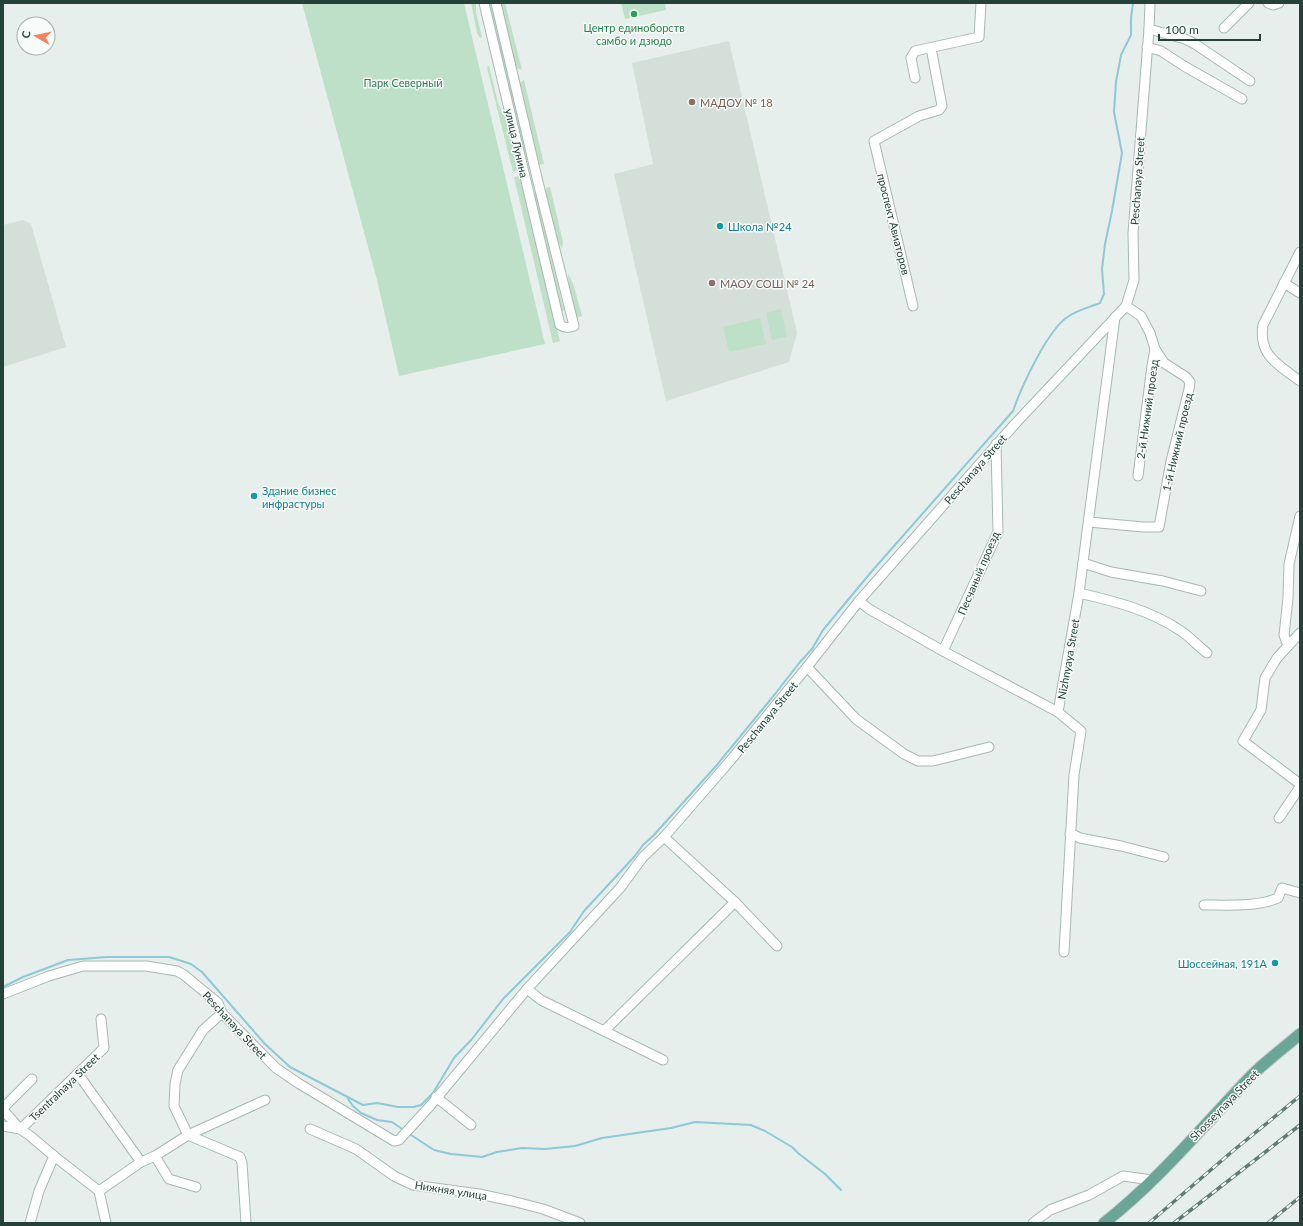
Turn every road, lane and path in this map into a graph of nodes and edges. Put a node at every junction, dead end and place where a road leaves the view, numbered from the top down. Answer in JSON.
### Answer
{"nodes":[{"id":1,"x":484,"y":3,"type":"edge"},
{"id":2,"x":496,"y":3,"type":"edge"},
{"id":3,"x":1150,"y":3,"type":"edge"},
{"id":4,"x":1249,"y":3,"type":"edge"},
{"id":5,"x":1268,"y":3,"type":"edge"},
{"id":6,"x":1279,"y":3,"type":"edge"},
{"id":7,"x":981,"y":7,"type":"edge"},
{"id":8,"x":1224,"y":28,"type":"dead end"},
{"id":9,"x":1149,"y":29,"type":"junction"},
{"id":10,"x":1147,"y":47,"type":"junction"},
{"id":11,"x":931,"y":48,"type":"junction"},
{"id":12,"x":915,"y":78,"type":"dead end"},
{"id":13,"x":1250,"y":81,"type":"dead end"},
{"id":14,"x":1242,"y":98,"type":"dead end"},
{"id":15,"x":538,"y":182,"type":"junction"},
{"id":16,"x":527,"y":185,"type":"junction"},
{"id":17,"x":1300,"y":252,"type":"edge"},
{"id":18,"x":1284,"y":283,"type":"junction"},
{"id":19,"x":1300,"y":293,"type":"edge"},
{"id":20,"x":913,"y":306,"type":"dead end"},
{"id":21,"x":1126,"y":306,"type":"junction"},
{"id":22,"x":1115,"y":317,"type":"junction"},
{"id":23,"x":1155,"y":349,"type":"junction"},
{"id":24,"x":1300,"y":381,"type":"edge"},
{"id":25,"x":996,"y":444,"type":"junction"},
{"id":26,"x":1138,"y":476,"type":"dead end"},
{"id":27,"x":1300,"y":516,"type":"edge"},
{"id":28,"x":1089,"y":522,"type":"junction"},
{"id":29,"x":1083,"y":563,"type":"junction"},
{"id":30,"x":1201,"y":591,"type":"dead end"},
{"id":31,"x":1079,"y":593,"type":"junction"},
{"id":32,"x":859,"y":601,"type":"junction"},
{"id":33,"x":1300,"y":633,"type":"edge"},
{"id":34,"x":1288,"y":646,"type":"junction"},
{"id":35,"x":943,"y":651,"type":"junction"},
{"id":36,"x":1207,"y":653,"type":"dead end"},
{"id":37,"x":808,"y":667,"type":"junction"},
{"id":38,"x":1058,"y":712,"type":"junction"},
{"id":39,"x":989,"y":747,"type":"dead end"},
{"id":40,"x":1300,"y":786,"type":"edge"},
{"id":41,"x":1279,"y":818,"type":"dead end"},
{"id":42,"x":1070,"y":834,"type":"junction"},
{"id":43,"x":664,"y":837,"type":"junction"},
{"id":44,"x":1164,"y":857,"type":"dead end"},
{"id":45,"x":1300,"y":893,"type":"edge"},
{"id":46,"x":735,"y":902,"type":"junction"},
{"id":47,"x":1204,"y":905,"type":"dead end"},
{"id":48,"x":778,"y":946,"type":"dead end"},
{"id":49,"x":1064,"y":952,"type":"dead end"},
{"id":50,"x":526,"y":989,"type":"junction"},
{"id":51,"x":3,"y":994,"type":"edge"},
{"id":52,"x":222,"y":1013,"type":"junction"},
{"id":53,"x":101,"y":1019,"type":"dead end"},
{"id":54,"x":604,"y":1032,"type":"junction"},
{"id":55,"x":1300,"y":1034,"type":"edge"},
{"id":56,"x":663,"y":1060,"type":"dead end"},
{"id":57,"x":78,"y":1074,"type":"junction"},
{"id":58,"x":32,"y":1078,"type":"dead end"},
{"id":59,"x":436,"y":1097,"type":"junction"},
{"id":60,"x":265,"y":1100,"type":"dead end"},
{"id":61,"x":3,"y":1109,"type":"edge"},
{"id":62,"x":471,"y":1125,"type":"dead end"},
{"id":63,"x":3,"y":1126,"type":"edge"},
{"id":64,"x":20,"y":1129,"type":"junction"},
{"id":65,"x":310,"y":1129,"type":"dead end"},
{"id":66,"x":188,"y":1135,"type":"junction"},
{"id":67,"x":54,"y":1156,"type":"junction"},
{"id":68,"x":155,"y":1156,"type":"junction"},
{"id":69,"x":141,"y":1162,"type":"junction"},
{"id":70,"x":1152,"y":1180,"type":"junction"},
{"id":71,"x":196,"y":1187,"type":"dead end"},
{"id":72,"x":99,"y":1191,"type":"junction"},
{"id":73,"x":30,"y":1223,"type":"edge"},
{"id":74,"x":106,"y":1223,"type":"edge"},
{"id":75,"x":246,"y":1223,"type":"edge"},
{"id":76,"x":580,"y":1223,"type":"edge"},
{"id":77,"x":1033,"y":1223,"type":"edge"},
{"id":78,"x":1104,"y":1223,"type":"edge"}],
"edges":[{"from":1,"to":16,"type":"street","name":"улица Лунина"},
{"from":2,"to":15,"type":"street","name":"улица Лунина"},
{"from":3,"to":9,"type":"street","name":"Peschanaya Street"},
{"from":4,"to":8,"type":"street"},
{"from":5,"to":6,"type":"street"},
{"from":7,"to":11,"type":"street"},
{"from":9,"to":10,"type":"street","name":"Peschanaya Street"},
{"from":9,"to":13,"type":"street"},
{"from":10,"to":14,"type":"street"},
{"from":10,"to":21,"type":"street","name":"Peschanaya Street"},
{"from":11,"to":12,"type":"street"},
{"from":11,"to":20,"type":"street","name":"проспект Авиаторов"},
{"from":15,"to":16,"type":"street","name":"улица Лунина"},
{"from":15,"to":16,"type":"street"},
{"from":17,"to":18,"type":"street"},
{"from":18,"to":19,"type":"street"},
{"from":18,"to":24,"type":"street"},
{"from":21,"to":22,"type":"street","name":"Peschanaya Street"},
{"from":21,"to":23,"type":"street","name":"2-й Нижний проезд"},
{"from":22,"to":25,"type":"street","name":"Peschanaya Street"},
{"from":22,"to":28,"type":"street","name":"Nizhnyaya Street"},
{"from":23,"to":26,"type":"street","name":"2-й Нижний проезд"},
{"from":23,"to":28,"type":"street","name":"1-й Нижний проезд"},
{"from":25,"to":32,"type":"street","name":"Peschanaya Street"},
{"from":25,"to":35,"type":"street","name":"Песчаный проезд"},
{"from":27,"to":34,"type":"street"},
{"from":28,"to":29,"type":"street","name":"Nizhnyaya Street"},
{"from":29,"to":30,"type":"street"},
{"from":29,"to":31,"type":"street","name":"Nizhnyaya Street"},
{"from":31,"to":36,"type":"street"},
{"from":31,"to":38,"type":"street","name":"Nizhnyaya Street"},
{"from":32,"to":35,"type":"street"},
{"from":32,"to":37,"type":"street","name":"Peschanaya Street"},
{"from":33,"to":34,"type":"street"},
{"from":34,"to":40,"type":"street"},
{"from":35,"to":38,"type":"street"},
{"from":37,"to":39,"type":"street"},
{"from":37,"to":43,"type":"street","name":"Peschanaya Street"},
{"from":38,"to":42,"type":"street","name":"Nizhnyaya Street"},
{"from":40,"to":41,"type":"street"},
{"from":42,"to":44,"type":"street"},
{"from":42,"to":49,"type":"street","name":"Nizhnyaya Street"},
{"from":43,"to":46,"type":"street"},
{"from":43,"to":50,"type":"street","name":"Peschanaya Street"},
{"from":45,"to":47,"type":"street"},
{"from":46,"to":48,"type":"street"},
{"from":46,"to":54,"type":"street"},
{"from":50,"to":54,"type":"street"},
{"from":50,"to":59,"type":"street","name":"Peschanaya Street"},
{"from":51,"to":52,"type":"street","name":"Peschanaya Street"},
{"from":52,"to":59,"type":"street","name":"Peschanaya Street"},
{"from":52,"to":66,"type":"street"},
{"from":53,"to":57,"type":"street","name":"Tsentralnaya Street"},
{"from":54,"to":56,"type":"street"},
{"from":55,"to":70,"type":"main road","name":"Shosseynaya Street"},
{"from":57,"to":64,"type":"street","name":"Tsentralnaya Street"},
{"from":57,"to":69,"type":"street"},
{"from":58,"to":61,"type":"street","name":"Tsentralnaya Street"},
{"from":59,"to":62,"type":"street"},
{"from":60,"to":66,"type":"street"},
{"from":61,"to":64,"type":"street","name":"Tsentralnaya Street"},
{"from":63,"to":64,"type":"street","name":"Tsentralnaya Street"},
{"from":64,"to":67,"type":"street","name":"Tsentralnaya Street"},
{"from":65,"to":76,"type":"street","name":"Нижняя улица"},
{"from":66,"to":68,"type":"street"},
{"from":66,"to":75,"type":"street"},
{"from":67,"to":72,"type":"street","name":"Tsentralnaya Street"},
{"from":67,"to":73,"type":"street"},
{"from":68,"to":69,"type":"street"},
{"from":68,"to":71,"type":"street"},
{"from":69,"to":72,"type":"street"},
{"from":70,"to":77,"type":"street"},
{"from":70,"to":78,"type":"main road","name":"Shosseynaya Street"},
{"from":72,"to":74,"type":"street"}]}
